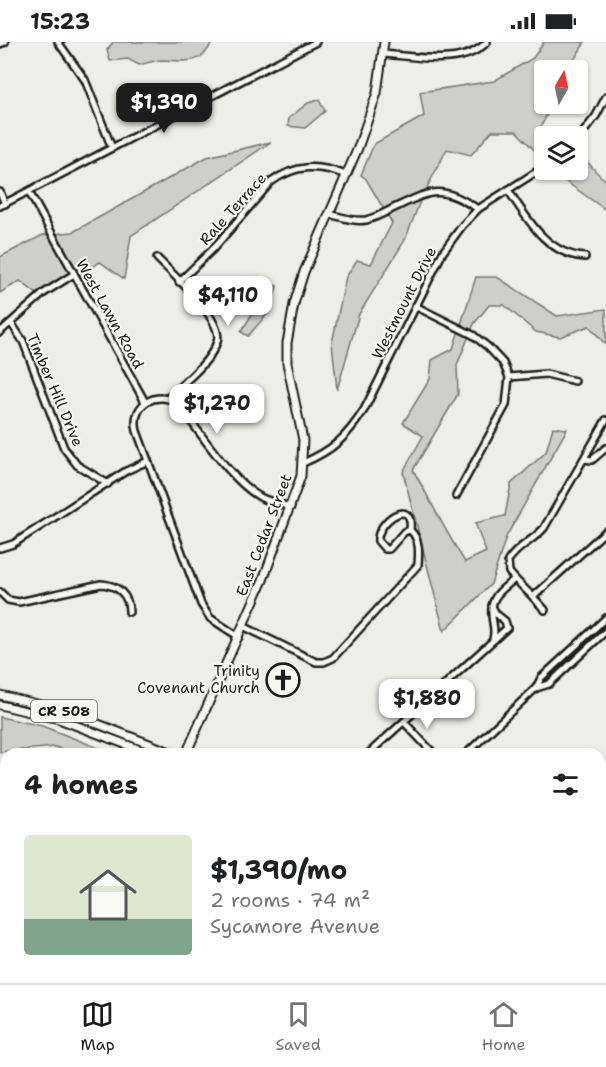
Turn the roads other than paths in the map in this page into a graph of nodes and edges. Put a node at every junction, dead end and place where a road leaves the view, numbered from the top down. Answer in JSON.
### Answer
{"nodes":[{"id":1,"x":5,"y":42,"type":"edge"},
{"id":2,"x":58,"y":42,"type":"edge"},
{"id":3,"x":316,"y":42,"type":"edge"},
{"id":4,"x":384,"y":42,"type":"edge"},
{"id":5,"x":487,"y":42,"type":"edge"},
{"id":6,"x":0,"y":44,"type":"edge"},
{"id":7,"x":383,"y":54,"type":"junction"},
{"id":8,"x":606,"y":98,"type":"edge"},
{"id":9,"x":604,"y":108,"type":"edge"},
{"id":10,"x":588,"y":127,"type":"edge"},
{"id":11,"x":111,"y":148,"type":"junction"},
{"id":12,"x":534,"y":173,"type":"edge"},
{"id":13,"x":346,"y":175,"type":"junction"},
{"id":14,"x":508,"y":190,"type":"junction"},
{"id":15,"x":0,"y":192,"type":"edge"},
{"id":16,"x":28,"y":192,"type":"junction"},
{"id":17,"x":2,"y":205,"type":"edge"},
{"id":18,"x":478,"y":209,"type":"junction"},
{"id":19,"x":329,"y":214,"type":"junction"},
{"id":20,"x":585,"y":257,"type":"dead end"},
{"id":21,"x":157,"y":258,"type":"dead end"},
{"id":22,"x":74,"y":274,"type":"junction"},
{"id":23,"x":179,"y":282,"type":"junction"},
{"id":24,"x":415,"y":306,"type":"junction"},
{"id":25,"x":11,"y":323,"type":"junction"},
{"id":26,"x":0,"y":332,"type":"edge"},
{"id":27,"x":509,"y":377,"type":"junction"},
{"id":28,"x":575,"y":381,"type":"dead end"},
{"id":29,"x":168,"y":398,"type":"junction"},
{"id":30,"x":145,"y":402,"type":"junction"},
{"id":31,"x":606,"y":420,"type":"edge"},
{"id":32,"x":606,"y":448,"type":"edge"},
{"id":33,"x":584,"y":459,"type":"junction"},
{"id":34,"x":148,"y":461,"type":"junction"},
{"id":35,"x":303,"y":463,"type":"junction"},
{"id":36,"x":108,"y":484,"type":"junction"},
{"id":37,"x":456,"y":496,"type":"dead end"},
{"id":38,"x":291,"y":507,"type":"junction"},
{"id":39,"x":410,"y":530,"type":"junction"},
{"id":40,"x":606,"y":531,"type":"edge"},
{"id":41,"x":0,"y":548,"type":"edge"},
{"id":42,"x":515,"y":579,"type":"junction"},
{"id":43,"x":0,"y":592,"type":"edge"},
{"id":44,"x":533,"y":597,"type":"junction"},
{"id":45,"x":492,"y":606,"type":"junction"},
{"id":46,"x":545,"y":610,"type":"dead end"},
{"id":47,"x":129,"y":612,"type":"dead end"},
{"id":48,"x":606,"y":618,"type":"edge"},
{"id":49,"x":243,"y":626,"type":"junction"},
{"id":50,"x":606,"y":631,"type":"edge"},
{"id":51,"x":238,"y":637,"type":"junction"},
{"id":52,"x":493,"y":640,"type":"junction"},
{"id":53,"x":536,"y":688,"type":"junction"},
{"id":54,"x":0,"y":695,"type":"edge"},
{"id":55,"x":0,"y":705,"type":"edge"},
{"id":56,"x":45,"y":706,"type":"junction"},
{"id":57,"x":43,"y":715,"type":"junction"},
{"id":58,"x":404,"y":722,"type":"junction"},
{"id":59,"x":135,"y":748,"type":"edge"},
{"id":60,"x":160,"y":748,"type":"edge"},
{"id":61,"x":189,"y":748,"type":"edge"},
{"id":62,"x":375,"y":748,"type":"edge"},
{"id":63,"x":428,"y":748,"type":"edge"},
{"id":64,"x":472,"y":748,"type":"edge"}],
"edges":[{"from":1,"to":6,"type":"street"},
{"from":2,"to":11,"type":"street"},
{"from":3,"to":11,"type":"street"},
{"from":4,"to":7,"type":"main road","name":"East Cedar Street"},
{"from":5,"to":7,"type":"street"},
{"from":7,"to":13,"type":"main road","name":"East Cedar Street"},
{"from":8,"to":9,"type":"street"},
{"from":9,"to":10,"type":"street"},
{"from":11,"to":16,"type":"street"},
{"from":12,"to":14,"type":"street","name":"Westmount Drive"},
{"from":13,"to":19,"type":"main road","name":"East Cedar Street"},
{"from":13,"to":23,"type":"street","name":"Rale Terrace"},
{"from":14,"to":18,"type":"street","name":"Westmount Drive"},
{"from":14,"to":20,"type":"street"},
{"from":15,"to":17,"type":"street"},
{"from":16,"to":17,"type":"street"},
{"from":16,"to":22,"type":"street","name":"West Lawn Road"},
{"from":18,"to":19,"type":"street"},
{"from":18,"to":24,"type":"street","name":"Westmount Drive"},
{"from":19,"to":35,"type":"main road","name":"East Cedar Street"},
{"from":21,"to":23,"type":"street"},
{"from":22,"to":25,"type":"street"},
{"from":22,"to":30,"type":"street","name":"West Lawn Road"},
{"from":23,"to":29,"type":"street"},
{"from":24,"to":27,"type":"street"},
{"from":24,"to":35,"type":"street","name":"Westmount Drive"},
{"from":25,"to":26,"type":"street"},
{"from":25,"to":36,"type":"street","name":"Timber Hill Drive"},
{"from":27,"to":28,"type":"street"},
{"from":27,"to":37,"type":"street"},
{"from":29,"to":30,"type":"street"},
{"from":29,"to":38,"type":"street"},
{"from":30,"to":34,"type":"street"},
{"from":31,"to":33,"type":"street"},
{"from":32,"to":33,"type":"street"},
{"from":33,"to":42,"type":"street"},
{"from":34,"to":36,"type":"street"},
{"from":34,"to":51,"type":"street"},
{"from":35,"to":38,"type":"main road","name":"East Cedar Street"},
{"from":36,"to":41,"type":"street"},
{"from":38,"to":49,"type":"main road","name":"East Cedar Street"},
{"from":39,"to":39,"type":"street"},
{"from":39,"to":49,"type":"street"},
{"from":40,"to":44,"type":"street"},
{"from":42,"to":44,"type":"street"},
{"from":42,"to":45,"type":"street"},
{"from":43,"to":47,"type":"street"},
{"from":44,"to":46,"type":"street"},
{"from":45,"to":52,"type":"street"},
{"from":45,"to":52,"type":"street"},
{"from":48,"to":53,"type":"street"},
{"from":49,"to":51,"type":"main road","name":"East Cedar Street"},
{"from":50,"to":53,"type":"street"},
{"from":51,"to":61,"type":"main road","name":"East Cedar Street"},
{"from":52,"to":58,"type":"street"},
{"from":53,"to":64,"type":"street"},
{"from":54,"to":56,"type":"main road","number":"CR 508"},
{"from":55,"to":57,"type":"main road","number":"CR 508"},
{"from":56,"to":57,"type":"main road"},
{"from":56,"to":60,"type":"main road","number":"CR 508"},
{"from":57,"to":59,"type":"main road","number":"CR 508"},
{"from":58,"to":62,"type":"street"},
{"from":58,"to":63,"type":"street"}]}
